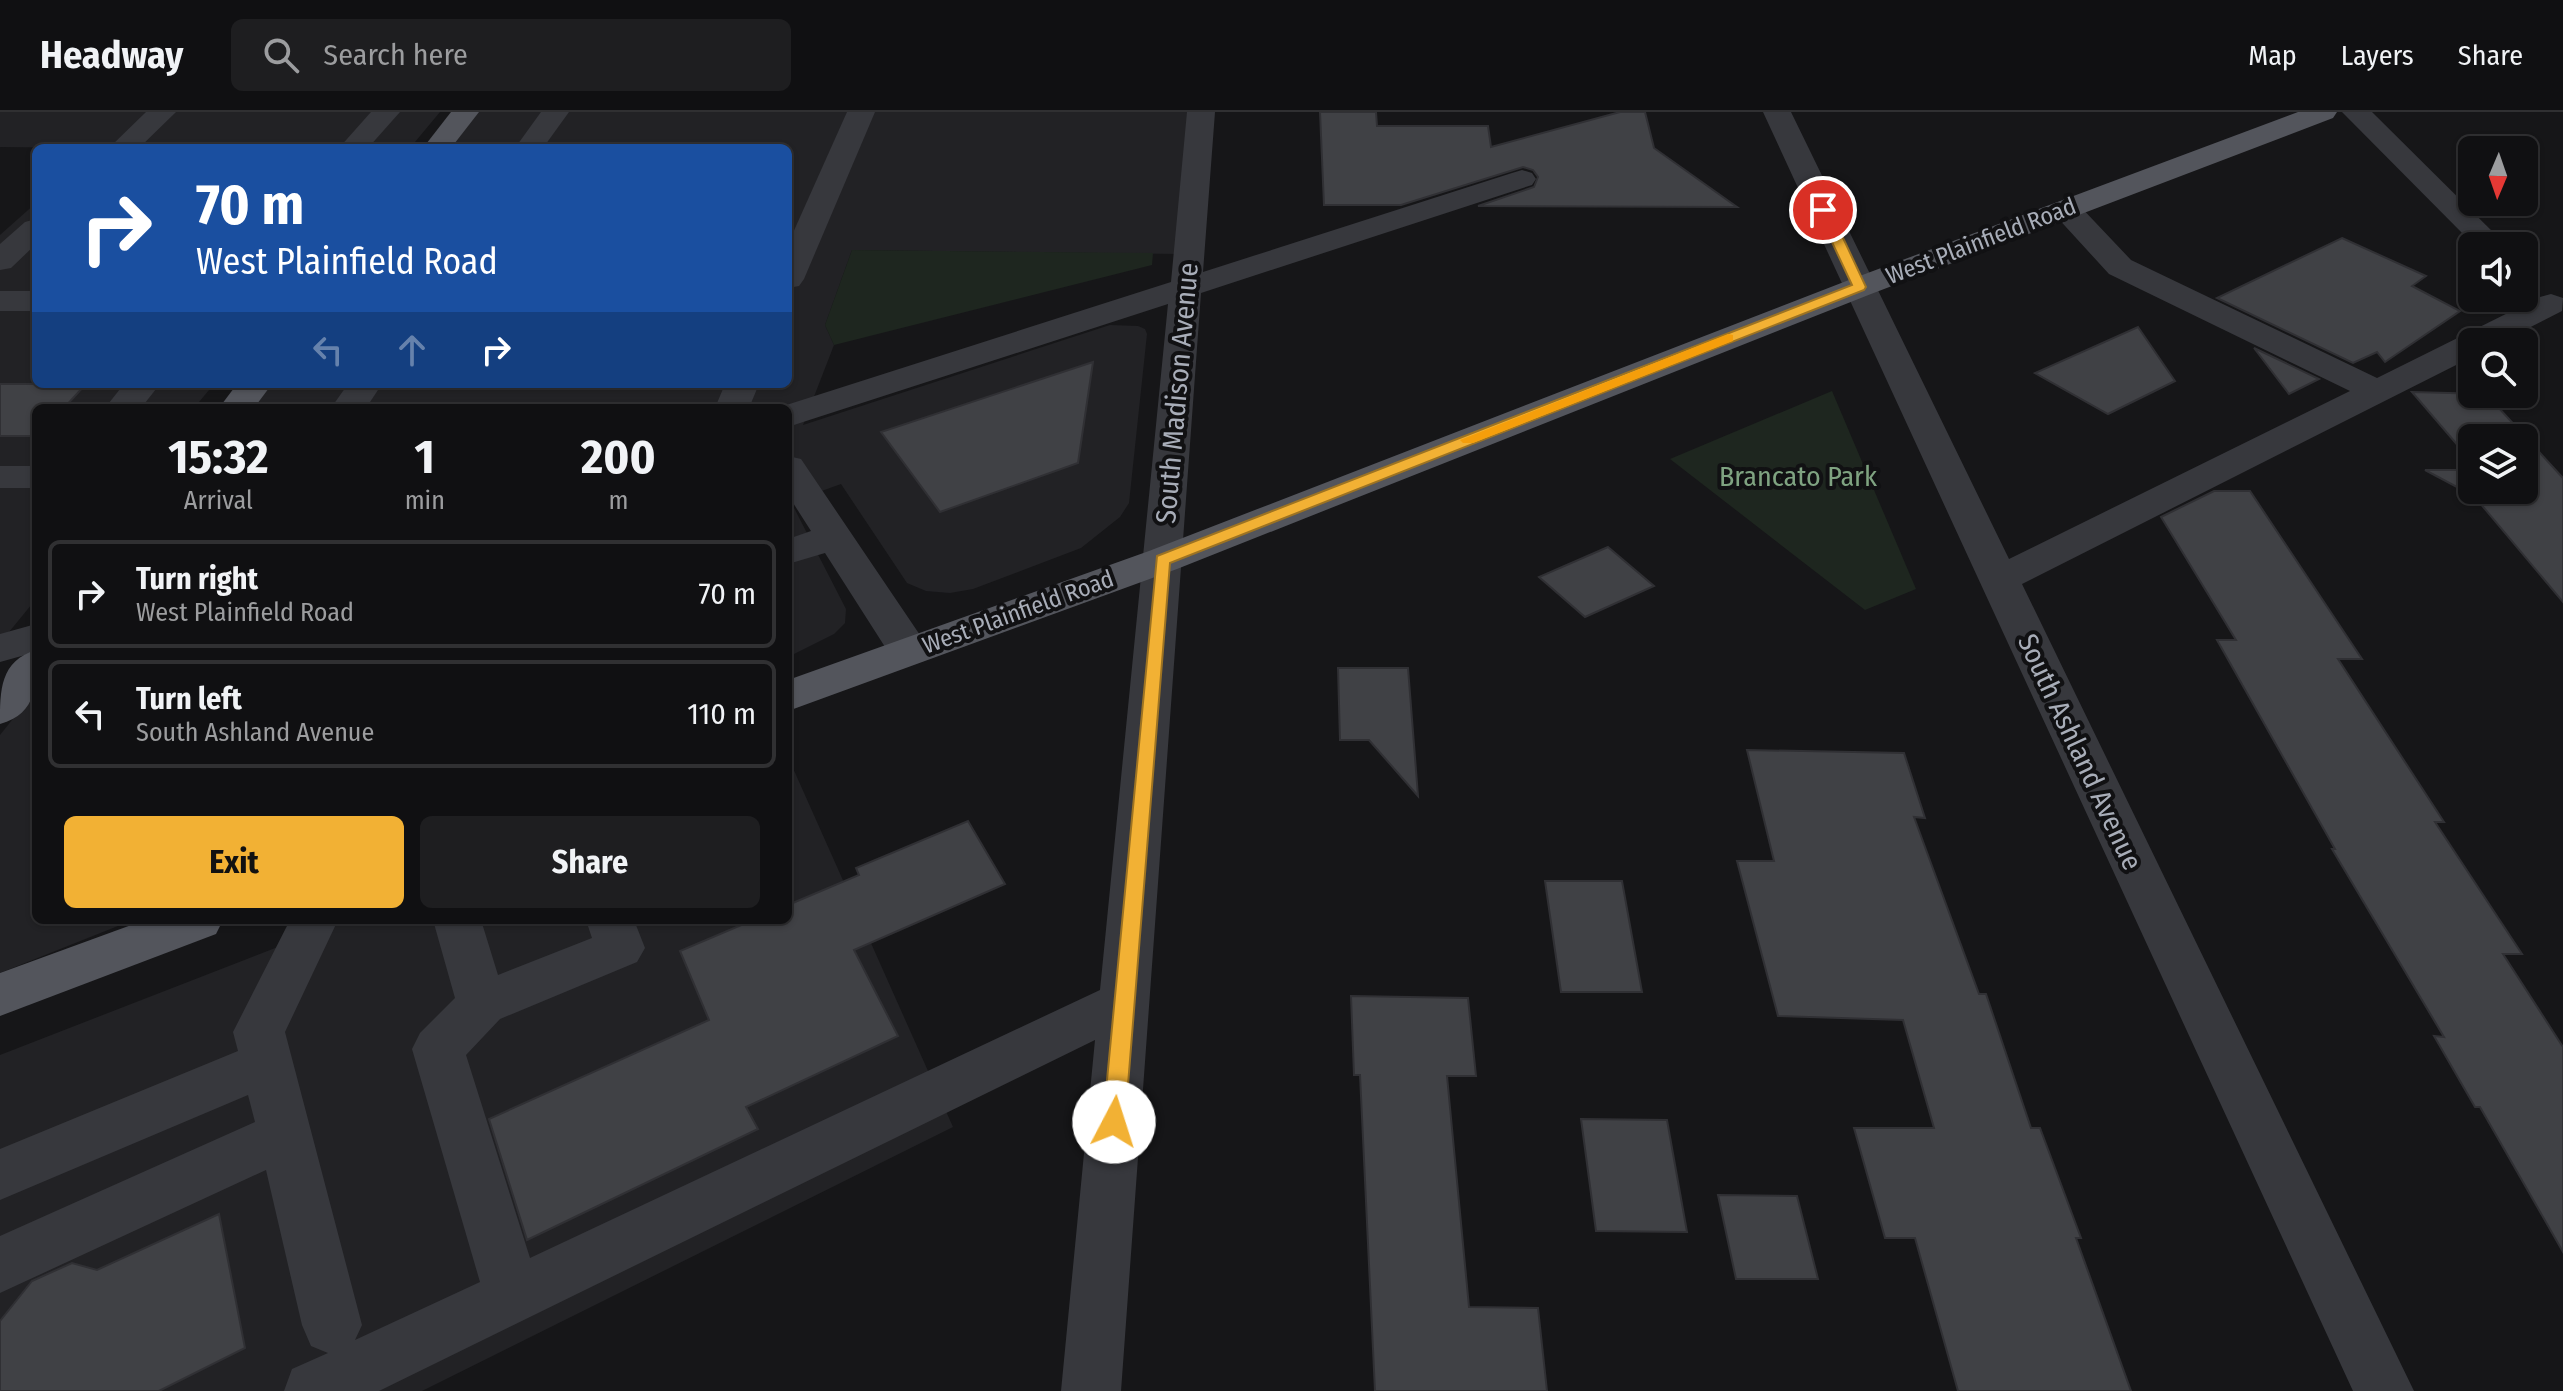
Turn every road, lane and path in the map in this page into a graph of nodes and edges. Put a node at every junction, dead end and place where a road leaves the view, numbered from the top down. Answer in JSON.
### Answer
{"nodes":[{"id":1,"x":162,"y":112,"type":"edge"},
{"id":2,"x":386,"y":112,"type":"edge"},
{"id":3,"x":465,"y":112,"type":"edge"},
{"id":4,"x":555,"y":112,"type":"edge"},
{"id":5,"x":861,"y":112,"type":"edge"},
{"id":6,"x":1201,"y":112,"type":"edge"},
{"id":7,"x":1777,"y":112,"type":"edge"},
{"id":8,"x":2323,"y":112,"type":"edge"},
{"id":9,"x":2356,"y":112,"type":"edge"},
{"id":10,"x":127,"y":144,"type":"edge"},
{"id":11,"x":357,"y":144,"type":"edge"},
{"id":12,"x":440,"y":144,"type":"edge"},
{"id":13,"x":532,"y":144,"type":"edge"},
{"id":14,"x":1522,"y":179,"type":"dead end"},
{"id":15,"x":2066,"y":209,"type":"junction"},
{"id":16,"x":32,"y":232,"type":"edge"},
{"id":17,"x":2478,"y":232,"type":"edge"},
{"id":18,"x":32,"y":258,"type":"edge"},
{"id":19,"x":1,"y":260,"type":"edge"},
{"id":20,"x":792,"y":270,"type":"edge"},
{"id":21,"x":1860,"y":287,"type":"junction"},
{"id":22,"x":1186,"y":290,"type":"junction"},
{"id":23,"x":2538,"y":291,"type":"edge"},
{"id":24,"x":0,"y":301,"type":"edge"},
{"id":25,"x":32,"y":301,"type":"edge"},
{"id":26,"x":2557,"y":310,"type":"edge"},
{"id":27,"x":2512,"y":328,"type":"edge"},
{"id":28,"x":2458,"y":351,"type":"edge"},
{"id":29,"x":140,"y":388,"type":"edge"},
{"id":30,"x":252,"y":388,"type":"edge"},
{"id":31,"x":2378,"y":392,"type":"junction"},
{"id":32,"x":126,"y":404,"type":"edge"},
{"id":33,"x":239,"y":404,"type":"edge"},
{"id":34,"x":792,"y":415,"type":"edge"},
{"id":35,"x":792,"y":473,"type":"edge"},
{"id":36,"x":0,"y":477,"type":"edge"},
{"id":37,"x":32,"y":477,"type":"edge"},
{"id":38,"x":834,"y":537,"type":"junction"},
{"id":39,"x":792,"y":551,"type":"edge"},
{"id":40,"x":1163,"y":560,"type":"junction"},
{"id":41,"x":1998,"y":580,"type":"junction"},
{"id":42,"x":32,"y":639,"type":"edge"},
{"id":43,"x":0,"y":648,"type":"edge"},
{"id":44,"x":909,"y":651,"type":"junction"},
{"id":45,"x":32,"y":669,"type":"edge"},
{"id":46,"x":792,"y":695,"type":"edge"},
{"id":47,"x":0,"y":709,"type":"edge"},
{"id":48,"x":188,"y":924,"type":"edge"},
{"id":49,"x":312,"y":924,"type":"edge"},
{"id":50,"x":458,"y":924,"type":"edge"},
{"id":51,"x":615,"y":934,"type":"edge"},
{"id":52,"x":0,"y":995,"type":"edge"},
{"id":53,"x":1125,"y":1002,"type":"junction"},
{"id":54,"x":482,"y":1004,"type":"junction"},
{"id":55,"x":266,"y":1063,"type":"junction"},
{"id":56,"x":284,"y":1135,"type":"junction"},
{"id":57,"x":0,"y":1175,"type":"edge"},
{"id":58,"x":0,"y":1265,"type":"edge"},
{"id":59,"x":513,"y":1296,"type":"junction"},
{"id":60,"x":332,"y":1325,"type":"dead end"},
{"id":61,"x":314,"y":1391,"type":"edge"},
{"id":62,"x":1091,"y":1391,"type":"edge"},
{"id":63,"x":2384,"y":1391,"type":"edge"}],
"edges":[{"from":1,"to":10,"type":"street"},
{"from":2,"to":11,"type":"street"},
{"from":3,"to":12,"type":"main road"},
{"from":4,"to":13,"type":"street"},
{"from":5,"to":20,"type":"street"},
{"from":6,"to":22,"type":"street","name":"South Madison Avenue"},
{"from":7,"to":21,"type":"street","name":"South Ashland Avenue"},
{"from":8,"to":15,"type":"main road","name":"West Plainfield Road"},
{"from":9,"to":17,"type":"street"},
{"from":14,"to":22,"type":"street"},
{"from":15,"to":21,"type":"main road","name":"West Plainfield Road"},
{"from":15,"to":31,"type":"street"},
{"from":16,"to":19,"type":"street"},
{"from":18,"to":19,"type":"street"},
{"from":21,"to":40,"type":"main road","name":"West Plainfield Road"},
{"from":21,"to":41,"type":"street","name":"South Ashland Avenue"},
{"from":22,"to":34,"type":"street"},
{"from":22,"to":40,"type":"street","name":"South Madison Avenue"},
{"from":23,"to":26,"type":"street"},
{"from":24,"to":25,"type":"street"},
{"from":26,"to":27,"type":"street"},
{"from":28,"to":31,"type":"street"},
{"from":29,"to":32,"type":"street"},
{"from":30,"to":33,"type":"main road"},
{"from":31,"to":41,"type":"street"},
{"from":35,"to":38,"type":"street"},
{"from":36,"to":37,"type":"street"},
{"from":38,"to":39,"type":"street"},
{"from":38,"to":44,"type":"street"},
{"from":40,"to":44,"type":"main road","name":"West Plainfield Road"},
{"from":40,"to":53,"type":"street","name":"South Madison Avenue"},
{"from":41,"to":63,"type":"street","name":"South Ashland Avenue"},
{"from":42,"to":43,"type":"street"},
{"from":44,"to":46,"type":"main road","name":"West Plainfield Road"},
{"from":45,"to":47,"type":"main road"},
{"from":48,"to":52,"type":"main road"},
{"from":49,"to":55,"type":"street"},
{"from":50,"to":54,"type":"street"},
{"from":51,"to":54,"type":"street"},
{"from":53,"to":59,"type":"street"},
{"from":53,"to":62,"type":"street","name":"South Madison Avenue"},
{"from":54,"to":59,"type":"street"},
{"from":55,"to":56,"type":"street"},
{"from":55,"to":57,"type":"street"},
{"from":56,"to":58,"type":"street"},
{"from":56,"to":60,"type":"street"},
{"from":59,"to":61,"type":"street"}]}
